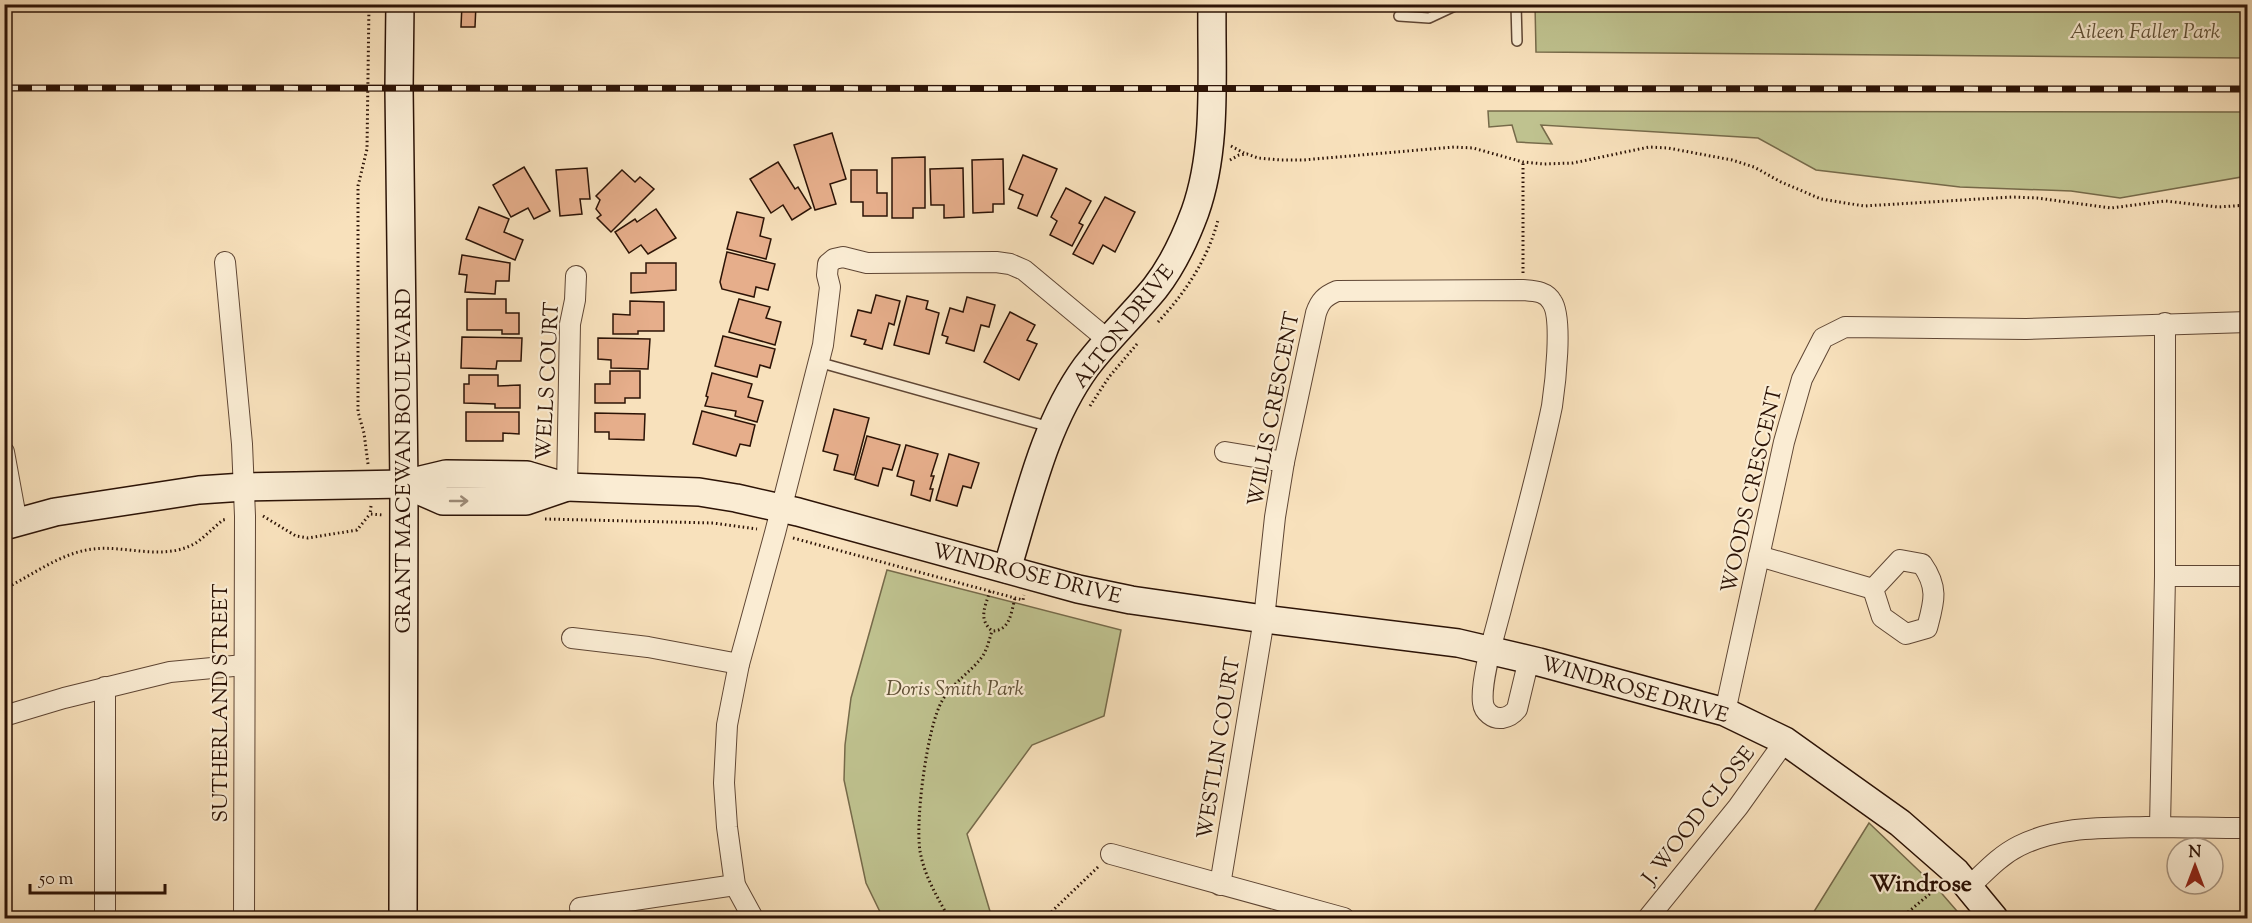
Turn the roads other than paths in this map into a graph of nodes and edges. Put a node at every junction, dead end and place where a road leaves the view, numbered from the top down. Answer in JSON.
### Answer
{"nodes":[{"id":1,"x":400,"y":4,"type":"edge"},
{"id":2,"x":1212,"y":4,"type":"edge"},
{"id":3,"x":1459,"y":4,"type":"edge"},
{"id":4,"x":1516,"y":4,"type":"edge"},
{"id":5,"x":1399,"y":16,"type":"dead end"},
{"id":6,"x":1517,"y":41,"type":"dead end"},
{"id":7,"x":225,"y":262,"type":"dead end"},
{"id":8,"x":576,"y":276,"type":"dead end"},
{"id":9,"x":2247,"y":322,"type":"edge"},
{"id":10,"x":2165,"y":323,"type":"junction"},
{"id":11,"x":1108,"y":340,"type":"junction"},
{"id":12,"x":818,"y":362,"type":"junction"},
{"id":13,"x":1053,"y":428,"type":"junction"},
{"id":14,"x":4,"y":452,"type":"edge"},
{"id":15,"x":1225,"y":452,"type":"dead end"},
{"id":16,"x":1284,"y":462,"type":"junction"},
{"id":17,"x":404,"y":484,"type":"junction"},
{"id":18,"x":244,"y":487,"type":"junction"},
{"id":19,"x":567,"y":487,"type":"junction"},
{"id":20,"x":779,"y":521,"type":"junction"},
{"id":21,"x":11,"y":524,"type":"edge"},
{"id":22,"x":1759,"y":556,"type":"junction"},
{"id":23,"x":1019,"y":572,"type":"junction"},
{"id":24,"x":2165,"y":576,"type":"junction"},
{"id":25,"x":2246,"y":576,"type":"dead end"},
{"id":26,"x":1873,"y":589,"type":"dead end"},
{"id":27,"x":1264,"y":620,"type":"junction"},
{"id":28,"x":572,"y":638,"type":"dead end"},
{"id":29,"x":1490,"y":650,"type":"junction"},
{"id":30,"x":1529,"y":659,"type":"junction"},
{"id":31,"x":739,"y":664,"type":"junction"},
{"id":32,"x":244,"y":666,"type":"junction"},
{"id":33,"x":105,"y":687,"type":"junction"},
{"id":34,"x":1725,"y":712,"type":"junction"},
{"id":35,"x":4,"y":716,"type":"edge"},
{"id":36,"x":1785,"y":741,"type":"junction"},
{"id":37,"x":2160,"y":827,"type":"junction"},
{"id":38,"x":2247,"y":828,"type":"edge"},
{"id":39,"x":1111,"y":854,"type":"road end"},
{"id":40,"x":1962,"y":879,"type":"junction"},
{"id":41,"x":735,"y":885,"type":"junction"},
{"id":42,"x":1220,"y":885,"type":"junction"},
{"id":43,"x":580,"y":908,"type":"dead end"},
{"id":44,"x":105,"y":918,"type":"edge"},
{"id":45,"x":244,"y":918,"type":"edge"},
{"id":46,"x":403,"y":918,"type":"edge"},
{"id":47,"x":753,"y":918,"type":"edge"},
{"id":48,"x":1344,"y":918,"type":"edge"},
{"id":49,"x":1648,"y":918,"type":"edge"},
{"id":50,"x":1994,"y":918,"type":"edge"}],
"edges":[{"from":1,"to":17,"type":"street","name":"GRANT MACEWAN BOULEVARD"},
{"from":2,"to":11,"type":"street","name":"ALTON DRIVE"},
{"from":3,"to":5,"type":"lane"},
{"from":4,"to":6,"type":"lane"},
{"from":7,"to":18,"type":"street","name":"SUTHERLAND STREET"},
{"from":8,"to":19,"type":"street","name":"WELLS COURT"},
{"from":9,"to":10,"type":"street","name":"WOODS CRESCENT"},
{"from":10,"to":22,"type":"street","name":"WOODS CRESCENT"},
{"from":10,"to":24,"type":"street"},
{"from":11,"to":12,"type":"street"},
{"from":11,"to":13,"type":"street","name":"ALTON DRIVE"},
{"from":12,"to":13,"type":"lane"},
{"from":12,"to":20,"type":"street"},
{"from":13,"to":23,"type":"street","name":"ALTON DRIVE"},
{"from":14,"to":21,"type":"street"},
{"from":15,"to":16,"type":"street"},
{"from":16,"to":27,"type":"street","name":"WILLIS CRESCENT"},
{"from":16,"to":29,"type":"street","name":"WILLIS CRESCENT"},
{"from":17,"to":18,"type":"street"},
{"from":17,"to":19,"type":"street","name":"WINDROSE DRIVE"},
{"from":17,"to":46,"type":"street","name":"GRANT MACEWAN BOULEVARD"},
{"from":18,"to":21,"type":"street"},
{"from":18,"to":32,"type":"street","name":"SUTHERLAND STREET"},
{"from":19,"to":20,"type":"street","name":"WINDROSE DRIVE"},
{"from":20,"to":23,"type":"street","name":"WINDROSE DRIVE"},
{"from":20,"to":31,"type":"street"},
{"from":22,"to":26,"type":"street"},
{"from":22,"to":34,"type":"street","name":"WOODS CRESCENT"},
{"from":23,"to":27,"type":"street","name":"WINDROSE DRIVE"},
{"from":24,"to":25,"type":"street"},
{"from":24,"to":37,"type":"street"},
{"from":27,"to":29,"type":"street","name":"WINDROSE DRIVE"},
{"from":27,"to":42,"type":"street","name":"WESTLIN COURT"},
{"from":28,"to":31,"type":"street"},
{"from":29,"to":30,"type":"street","name":"WINDROSE DRIVE"},
{"from":29,"to":30,"type":"street","name":"WINDROSE DRIVE"},
{"from":30,"to":34,"type":"street","name":"WINDROSE DRIVE"},
{"from":31,"to":41,"type":"street"},
{"from":32,"to":33,"type":"street"},
{"from":32,"to":45,"type":"street","name":"SUTHERLAND STREET"},
{"from":33,"to":35,"type":"street"},
{"from":33,"to":44,"type":"street"},
{"from":34,"to":36,"type":"street","name":"WINDROSE DRIVE"},
{"from":36,"to":40,"type":"street","name":"WINDROSE DRIVE"},
{"from":36,"to":49,"type":"street","name":"J. WOOD CLOSE"},
{"from":37,"to":38,"type":"street"},
{"from":37,"to":40,"type":"street"},
{"from":39,"to":42,"type":"street"},
{"from":40,"to":50,"type":"street","name":"WINDROSE DRIVE"},
{"from":41,"to":43,"type":"street"},
{"from":41,"to":47,"type":"street"},
{"from":42,"to":48,"type":"street"}]}
